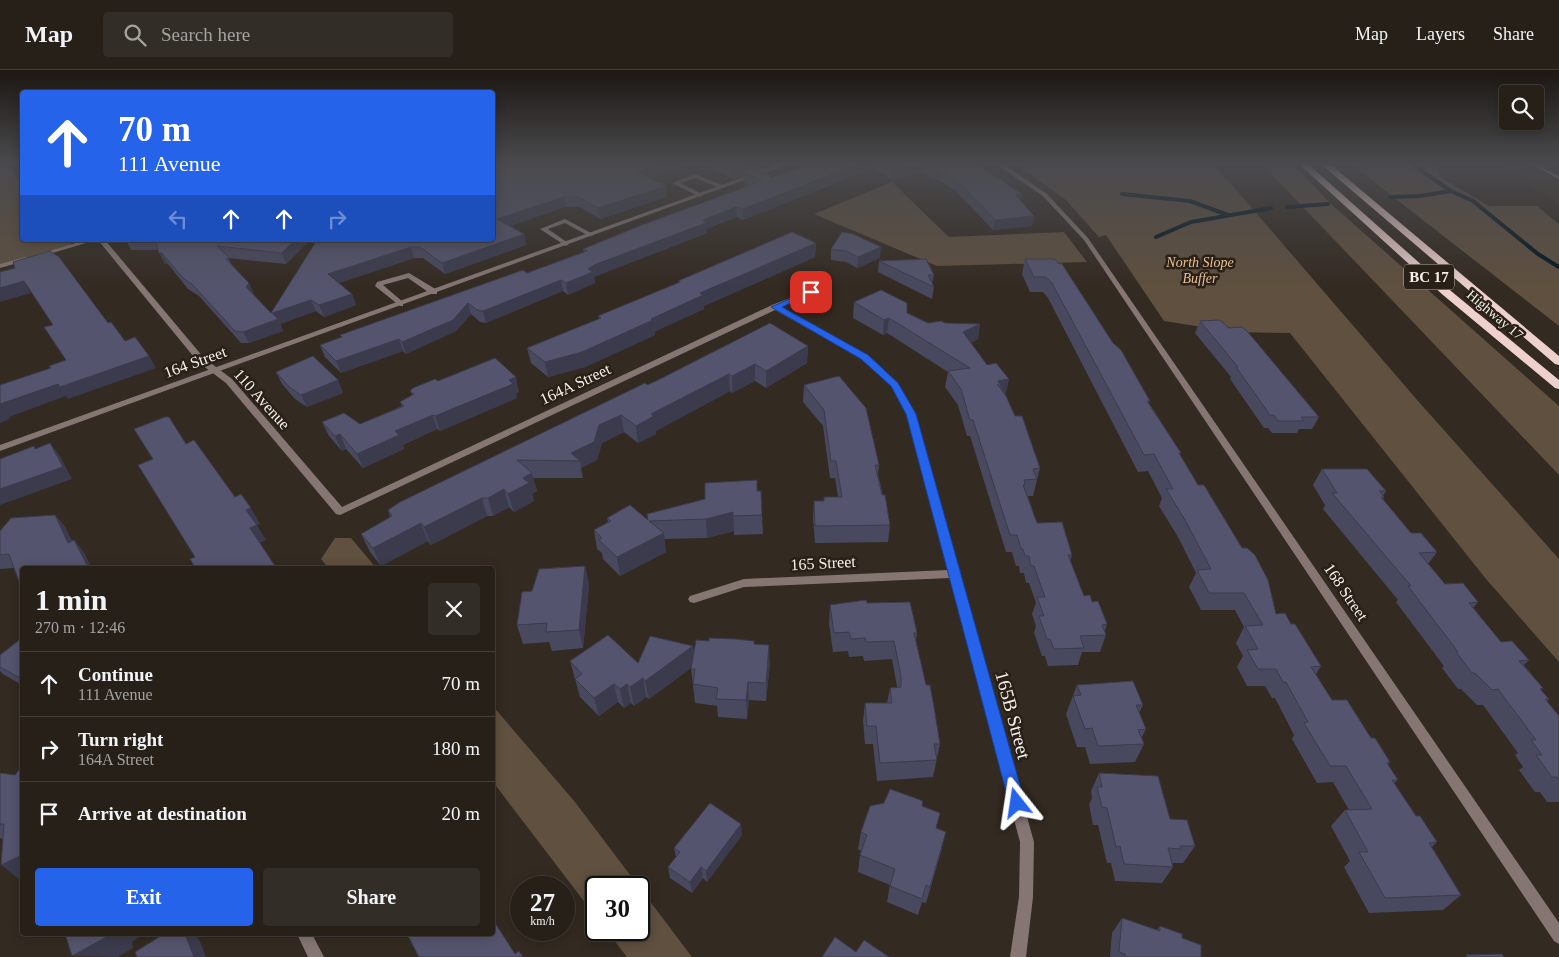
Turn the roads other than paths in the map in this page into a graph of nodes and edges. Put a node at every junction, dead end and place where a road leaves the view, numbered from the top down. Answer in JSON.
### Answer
{"nodes":[{"id":1,"x":672,"y":205,"type":"edge"},
{"id":2,"x":1055,"y":205,"type":"edge"},
{"id":3,"x":1349,"y":205,"type":"edge"},
{"id":4,"x":1374,"y":205,"type":"edge"},
{"id":5,"x":591,"y":235,"type":"junction"},
{"id":6,"x":86,"y":242,"type":"edge"},
{"id":7,"x":103,"y":242,"type":"edge"},
{"id":8,"x":566,"y":244,"type":"junction"},
{"id":9,"x":0,"y":266,"type":"edge"},
{"id":10,"x":826,"y":288,"type":"dead end"},
{"id":11,"x":434,"y":292,"type":"junction"},
{"id":12,"x":400,"y":304,"type":"junction"},
{"id":13,"x":775,"y":307,"type":"junction"},
{"id":14,"x":1559,"y":362,"type":"edge"},
{"id":15,"x":214,"y":370,"type":"junction"},
{"id":16,"x":1559,"y":386,"type":"edge"},
{"id":17,"x":0,"y":448,"type":"edge"},
{"id":18,"x":340,"y":512,"type":"joint"},
{"id":19,"x":956,"y":574,"type":"junction"},
{"id":20,"x":694,"y":599,"type":"dead end"},
{"id":21,"x":305,"y":936,"type":"edge"},
{"id":22,"x":1559,"y":936,"type":"edge"},
{"id":23,"x":316,"y":957,"type":"edge"},
{"id":24,"x":1018,"y":957,"type":"edge"}],
"edges":[{"from":1,"to":5,"type":"street","name":"164 Street"},
{"from":2,"to":22,"type":"street","name":"168 Street"},
{"from":3,"to":16,"type":"highway","name":"Highway 17","number":"BC 17"},
{"from":4,"to":14,"type":"highway","name":"Highway 17","number":"BC 17"},
{"from":5,"to":8,"type":"street","name":"164 Street"},
{"from":5,"to":8,"type":"street"},
{"from":6,"to":9,"type":"street"},
{"from":7,"to":15,"type":"street","name":"110 Avenue"},
{"from":8,"to":11,"type":"street","name":"164 Street"},
{"from":10,"to":13,"type":"street","name":"164A Street"},
{"from":11,"to":12,"type":"street","name":"164 Street"},
{"from":11,"to":12,"type":"street"},
{"from":12,"to":15,"type":"street","name":"164 Street"},
{"from":13,"to":18,"type":"street","name":"164A Street"},
{"from":13,"to":19,"type":"street","name":"165B Street"},
{"from":15,"to":17,"type":"street","name":"164 Street"},
{"from":15,"to":18,"type":"street","name":"110 Avenue"},
{"from":19,"to":20,"type":"street","name":"165 Street"},
{"from":19,"to":24,"type":"street","name":"165B Street"},
{"from":21,"to":23,"type":"street"}]}
